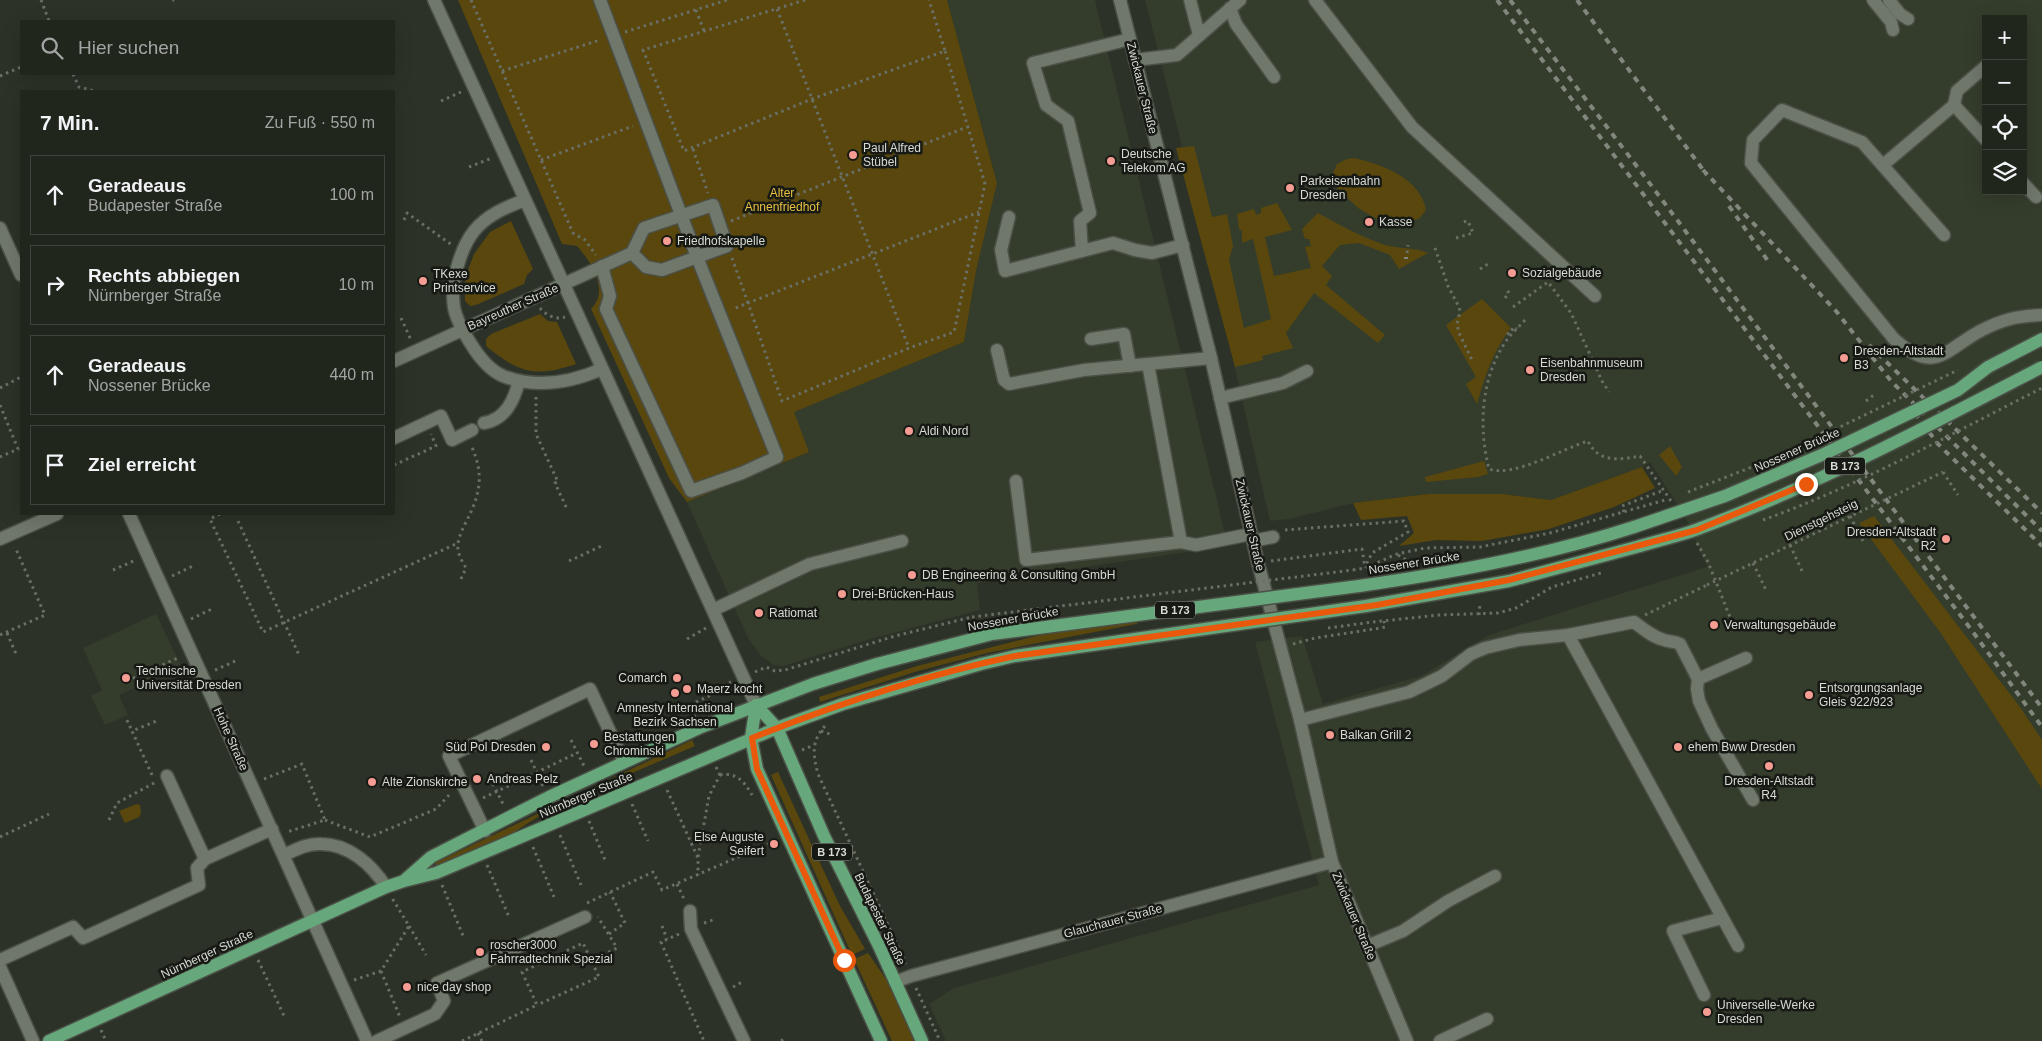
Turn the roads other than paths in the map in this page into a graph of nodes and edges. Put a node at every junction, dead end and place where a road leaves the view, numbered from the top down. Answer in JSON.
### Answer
{"nodes":[{"id":1,"x":434,"y":0,"type":"edge"},
{"id":2,"x":600,"y":0,"type":"edge"},
{"id":3,"x":1120,"y":0,"type":"edge"},
{"id":4,"x":1190,"y":0,"type":"edge"},
{"id":5,"x":1315,"y":0,"type":"edge"},
{"id":6,"x":1873,"y":0,"type":"edge"},
{"id":7,"x":1889,"y":0,"type":"edge"},
{"id":8,"x":1235,"y":4,"type":"edge"},
{"id":9,"x":1908,"y":18,"type":"dead end"},
{"id":10,"x":1893,"y":30,"type":"dead end"},
{"id":11,"x":1199,"y":35,"type":"junction"},
{"id":12,"x":1130,"y":39,"type":"junction"},
{"id":13,"x":1135,"y":60,"type":"junction"},
{"id":14,"x":1982,"y":69,"type":"edge"},
{"id":15,"x":1274,"y":76,"type":"dead end"},
{"id":16,"x":1954,"y":105,"type":"junction"},
{"id":17,"x":1982,"y":136,"type":"edge"},
{"id":18,"x":1883,"y":165,"type":"junction"},
{"id":19,"x":2027,"y":187,"type":"edge"},
{"id":20,"x":2036,"y":197,"type":"dead end"},
{"id":21,"x":525,"y":200,"type":"junction"},
{"id":22,"x":682,"y":216,"type":"junction"},
{"id":23,"x":1009,"y":217,"type":"dead end"},
{"id":24,"x":0,"y":228,"type":"edge"},
{"id":25,"x":1944,"y":235,"type":"dead end"},
{"id":26,"x":1183,"y":245,"type":"junction"},
{"id":27,"x":1082,"y":251,"type":"junction"},
{"id":28,"x":632,"y":253,"type":"junction"},
{"id":29,"x":697,"y":257,"type":"junction"},
{"id":30,"x":602,"y":266,"type":"junction"},
{"id":31,"x":20,"y":273,"type":"edge"},
{"id":32,"x":564,"y":284,"type":"junction"},
{"id":33,"x":1595,"y":296,"type":"dead end"},
{"id":34,"x":2042,"y":316,"type":"edge"},
{"id":35,"x":462,"y":330,"type":"junction"},
{"id":36,"x":1091,"y":340,"type":"dead end"},
{"id":37,"x":2042,"y":340,"type":"edge"},
{"id":38,"x":997,"y":350,"type":"dead end"},
{"id":39,"x":1211,"y":358,"type":"junction"},
{"id":40,"x":395,"y":361,"type":"edge"},
{"id":41,"x":1148,"y":364,"type":"junction"},
{"id":42,"x":1130,"y":366,"type":"junction"},
{"id":43,"x":2042,"y":367,"type":"edge"},
{"id":44,"x":602,"y":369,"type":"junction"},
{"id":45,"x":1307,"y":371,"type":"dead end"},
{"id":46,"x":519,"y":380,"type":"junction"},
{"id":47,"x":1220,"y":398,"type":"junction"},
{"id":48,"x":484,"y":423,"type":"dead end"},
{"id":49,"x":469,"y":432,"type":"road end"},
{"id":50,"x":395,"y":438,"type":"edge"},
{"id":51,"x":1016,"y":481,"type":"dead end"},
{"id":52,"x":55,"y":515,"type":"edge"},
{"id":53,"x":129,"y":515,"type":"edge"},
{"id":54,"x":1276,"y":534,"type":"road end"},
{"id":55,"x":5,"y":537,"type":"edge"},
{"id":56,"x":1252,"y":537,"type":"junction"},
{"id":57,"x":902,"y":541,"type":"dead end"},
{"id":58,"x":1181,"y":542,"type":"junction"},
{"id":59,"x":712,"y":610,"type":"junction"},
{"id":60,"x":1568,"y":635,"type":"junction"},
{"id":61,"x":1746,"y":658,"type":"dead end"},
{"id":62,"x":1698,"y":679,"type":"junction"},
{"id":63,"x":756,"y":706,"type":"junction"},
{"id":64,"x":1300,"y":720,"type":"junction"},
{"id":65,"x":776,"y":728,"type":"junction"},
{"id":66,"x":752,"y":738,"type":"junction"},
{"id":67,"x":624,"y":762,"type":"junction"},
{"id":68,"x":167,"y":776,"type":"road end"},
{"id":69,"x":1754,"y":800,"type":"dead end"},
{"id":70,"x":485,"y":830,"type":"junction"},
{"id":71,"x":274,"y":832,"type":"junction"},
{"id":72,"x":284,"y":855,"type":"junction"},
{"id":73,"x":205,"y":859,"type":"junction"},
{"id":74,"x":1332,"y":862,"type":"junction"},
{"id":75,"x":1495,"y":876,"type":"dead end"},
{"id":76,"x":404,"y":880,"type":"junction"},
{"id":77,"x":386,"y":887,"type":"junction"},
{"id":78,"x":690,"y":911,"type":"dead end"},
{"id":79,"x":587,"y":913,"type":"road end"},
{"id":80,"x":1722,"y":918,"type":"junction"},
{"id":81,"x":313,"y":920,"type":"junction"},
{"id":82,"x":696,"y":927,"type":"junction"},
{"id":83,"x":673,"y":936,"type":"road end"},
{"id":84,"x":1367,"y":946,"type":"junction"},
{"id":85,"x":1738,"y":946,"type":"dead end"},
{"id":86,"x":0,"y":960,"type":"edge"},
{"id":87,"x":0,"y":967,"type":"edge"},
{"id":88,"x":895,"y":982,"type":"junction"},
{"id":89,"x":1704,"y":995,"type":"dead end"},
{"id":90,"x":1487,"y":1019,"type":"dead end"},
{"id":91,"x":33,"y":1041,"type":"edge"},
{"id":92,"x":49,"y":1041,"type":"edge"},
{"id":93,"x":367,"y":1041,"type":"edge"},
{"id":94,"x":377,"y":1041,"type":"edge"},
{"id":95,"x":744,"y":1041,"type":"edge"},
{"id":96,"x":881,"y":1041,"type":"edge"},
{"id":97,"x":922,"y":1041,"type":"edge"},
{"id":98,"x":1407,"y":1041,"type":"edge"},
{"id":99,"x":1440,"y":1041,"type":"edge"}],
"edges":[{"from":1,"to":21,"type":"street"},
{"from":2,"to":22,"type":"street"},
{"from":3,"to":12,"type":"street","name":"Zwickauer Straße"},
{"from":4,"to":11,"type":"street"},
{"from":5,"to":33,"type":"street"},
{"from":6,"to":10,"type":"street"},
{"from":7,"to":9,"type":"street"},
{"from":8,"to":11,"type":"street"},
{"from":8,"to":15,"type":"street"},
{"from":11,"to":13,"type":"street"},
{"from":12,"to":13,"type":"street","name":"Zwickauer Straße"},
{"from":12,"to":27,"type":"street"},
{"from":13,"to":26,"type":"street","name":"Zwickauer Straße"},
{"from":14,"to":16,"type":"street"},
{"from":16,"to":17,"type":"street"},
{"from":16,"to":18,"type":"street"},
{"from":18,"to":25,"type":"street"},
{"from":18,"to":34,"type":"street"},
{"from":19,"to":20,"type":"street"},
{"from":21,"to":32,"type":"street"},
{"from":21,"to":35,"type":"street","name":"Bayreuther Straße"},
{"from":22,"to":28,"type":"street"},
{"from":22,"to":29,"type":"street"},
{"from":22,"to":29,"type":"street"},
{"from":23,"to":27,"type":"street"},
{"from":24,"to":31,"type":"street"},
{"from":26,"to":27,"type":"street"},
{"from":26,"to":39,"type":"street","name":"Zwickauer Straße"},
{"from":28,"to":29,"type":"street"},
{"from":28,"to":30,"type":"street","name":"Bayreuther Straße"},
{"from":29,"to":30,"type":"street"},
{"from":30,"to":32,"type":"street","name":"Bayreuther Straße"},
{"from":32,"to":35,"type":"street","name":"Bayreuther Straße"},
{"from":32,"to":44,"type":"street"},
{"from":35,"to":40,"type":"street","name":"Bayreuther Straße"},
{"from":35,"to":46,"type":"street","name":"Bayreuther Straße"},
{"from":36,"to":42,"type":"street"},
{"from":37,"to":63,"type":"main road","name":"Nossener Brücke","number":"B 173","bridge":true},
{"from":38,"to":42,"type":"street"},
{"from":39,"to":41,"type":"street"},
{"from":39,"to":47,"type":"street","name":"Zwickauer Straße"},
{"from":41,"to":42,"type":"street"},
{"from":41,"to":58,"type":"street"},
{"from":43,"to":65,"type":"main road","number":"B 173","bridge":true},
{"from":44,"to":46,"type":"street","name":"Bayreuther Straße"},
{"from":44,"to":59,"type":"street"},
{"from":45,"to":47,"type":"street"},
{"from":46,"to":48,"type":"street"},
{"from":47,"to":56,"type":"street","name":"Zwickauer Straße"},
{"from":49,"to":50,"type":"street"},
{"from":51,"to":58,"type":"street"},
{"from":52,"to":55,"type":"street"},
{"from":53,"to":71,"type":"street","name":"Hohe Straße"},
{"from":54,"to":56,"type":"street"},
{"from":56,"to":58,"type":"street"},
{"from":56,"to":64,"type":"street","name":"Zwickauer Straße"},
{"from":57,"to":59,"type":"street"},
{"from":59,"to":63,"type":"street"},
{"from":60,"to":62,"type":"street"},
{"from":60,"to":64,"type":"street"},
{"from":60,"to":80,"type":"street"},
{"from":61,"to":62,"type":"street"},
{"from":62,"to":69,"type":"street"},
{"from":63,"to":65,"type":"main road","name":"Budapester Straße"},
{"from":63,"to":66,"type":"main road","number":"B 173"},
{"from":63,"to":67,"type":"main road","name":"Nürnberger Straße"},
{"from":64,"to":74,"type":"street","name":"Zwickauer Straße"},
{"from":65,"to":66,"type":"main road","name":"Nürnberger Straße"},
{"from":65,"to":88,"type":"main road","name":"Budapester Straße","number":"B 173"},
{"from":66,"to":76,"type":"main road","name":"Nürnberger Straße"},
{"from":66,"to":96,"type":"main road","number":"B 173"},
{"from":67,"to":70,"type":"main road","name":"Nürnberger Straße"},
{"from":67,"to":70,"type":"street"},
{"from":68,"to":73,"type":"street"},
{"from":70,"to":76,"type":"main road","name":"Nürnberger Straße"},
{"from":71,"to":72,"type":"street","name":"Hohe Straße"},
{"from":71,"to":73,"type":"street"},
{"from":72,"to":77,"type":"street"},
{"from":72,"to":81,"type":"street","name":"Hohe Straße"},
{"from":73,"to":86,"type":"street"},
{"from":74,"to":84,"type":"street","name":"Zwickauer Straße"},
{"from":74,"to":88,"type":"street","name":"Glauchauer Straße"},
{"from":75,"to":84,"type":"street"},
{"from":76,"to":77,"type":"main road","name":"Nürnberger Straße"},
{"from":77,"to":81,"type":"main road","name":"Nürnberger Straße"},
{"from":78,"to":82,"type":"street"},
{"from":79,"to":94,"type":"street"},
{"from":80,"to":85,"type":"street"},
{"from":80,"to":89,"type":"street"},
{"from":81,"to":92,"type":"main road","name":"Nürnberger Straße"},
{"from":81,"to":93,"type":"street","name":"Hohe Straße"},
{"from":82,"to":83,"type":"street"},
{"from":82,"to":95,"type":"street"},
{"from":84,"to":98,"type":"street","name":"Zwickauer Straße"},
{"from":87,"to":91,"type":"street"},
{"from":88,"to":97,"type":"main road","name":"Budapester Straße","number":"B 173"},
{"from":90,"to":99,"type":"street"}]}
